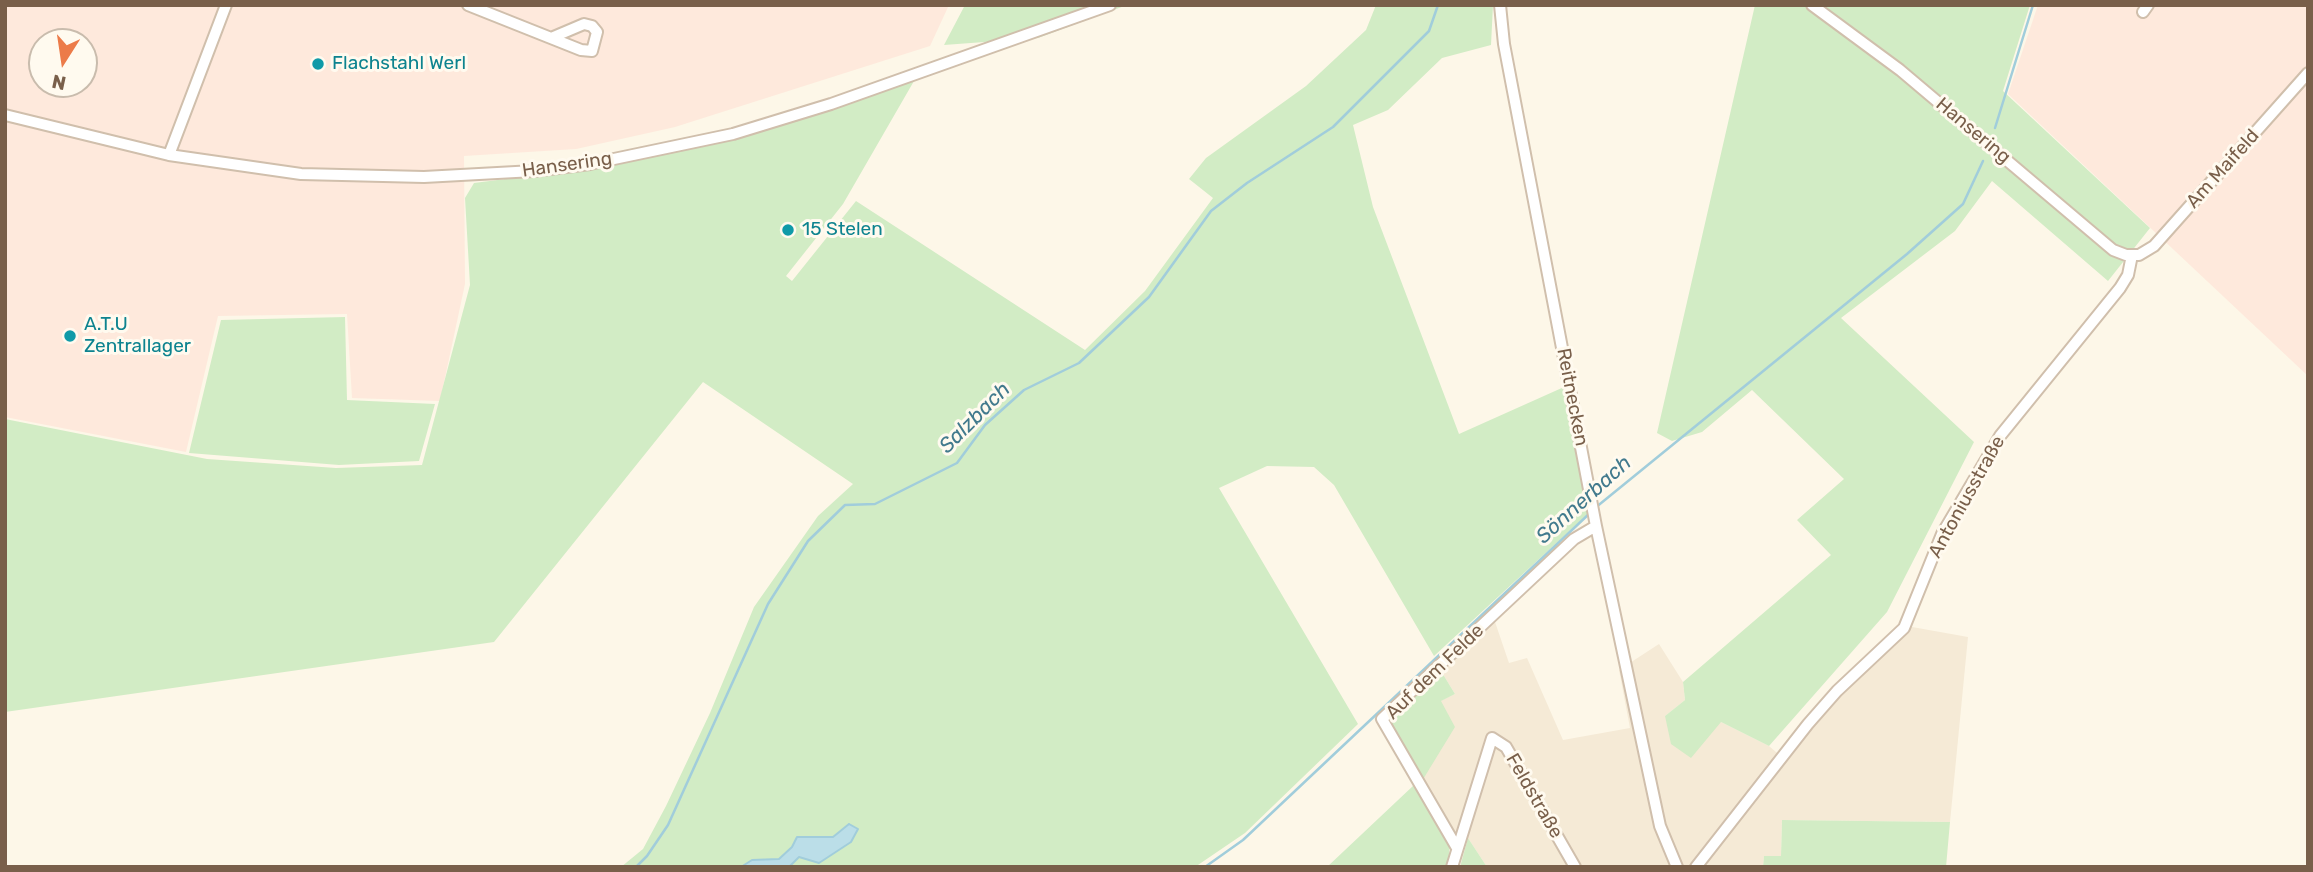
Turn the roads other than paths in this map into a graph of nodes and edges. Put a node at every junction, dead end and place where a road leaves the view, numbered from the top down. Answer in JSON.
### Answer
{"nodes":[{"id":1,"x":226,"y":5,"type":"edge"},
{"id":2,"x":468,"y":5,"type":"edge"},
{"id":3,"x":1110,"y":5,"type":"edge"},
{"id":4,"x":1500,"y":5,"type":"edge"},
{"id":5,"x":1812,"y":5,"type":"edge"},
{"id":6,"x":551,"y":38,"type":"dead end"},
{"id":7,"x":2308,"y":73,"type":"edge"},
{"id":8,"x":5,"y":115,"type":"edge"},
{"id":9,"x":169,"y":155,"type":"junction"},
{"id":10,"x":2132,"y":255,"type":"junction"},
{"id":11,"x":1594,"y":516,"type":"junction"},
{"id":12,"x":1457,"y":848,"type":"junction"},
{"id":13,"x":1452,"y":867,"type":"edge"},
{"id":14,"x":1575,"y":867,"type":"edge"},
{"id":15,"x":1677,"y":867,"type":"edge"},
{"id":16,"x":1696,"y":867,"type":"edge"}],
"edges":[{"from":1,"to":9,"type":"street"},
{"from":2,"to":6,"type":"street"},
{"from":3,"to":9,"type":"street","name":"Hansering"},
{"from":4,"to":11,"type":"street","name":"Reitnecken"},
{"from":5,"to":10,"type":"street","name":"Hansering"},
{"from":7,"to":10,"type":"street","name":"Am Maifeld"},
{"from":8,"to":9,"type":"street","name":"Hansering"},
{"from":10,"to":16,"type":"street","name":"Antoniusstraße"},
{"from":11,"to":12,"type":"street","name":"Auf dem Felde"},
{"from":11,"to":15,"type":"street","name":"Reitnecken"},
{"from":12,"to":13,"type":"street","name":"Feldstraße"},
{"from":12,"to":14,"type":"street","name":"Feldstraße"}]}
